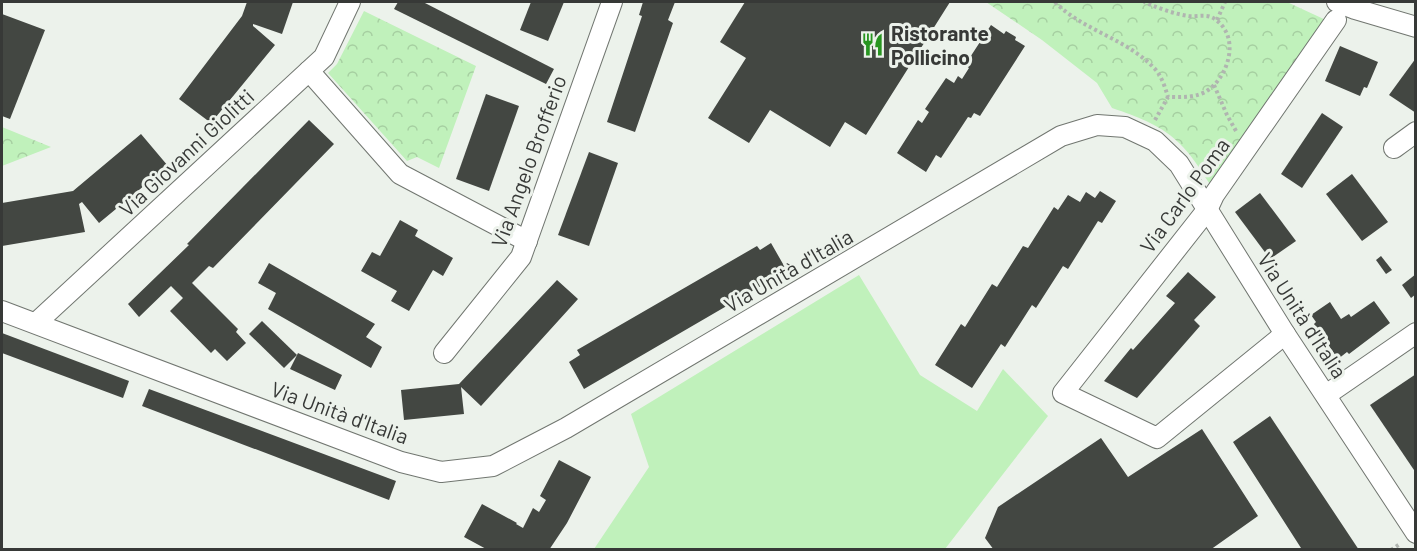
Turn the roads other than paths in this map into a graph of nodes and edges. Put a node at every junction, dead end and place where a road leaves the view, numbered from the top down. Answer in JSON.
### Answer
{"nodes":[{"id":1,"x":351,"y":2,"type":"edge"},
{"id":2,"x":612,"y":2,"type":"edge"},
{"id":3,"x":1337,"y":11,"type":"edge"},
{"id":4,"x":1416,"y":27,"type":"edge"},
{"id":5,"x":309,"y":71,"type":"junction"},
{"id":6,"x":1416,"y":132,"type":"edge"},
{"id":7,"x":1394,"y":148,"type":"dead end"},
{"id":8,"x":1207,"y":210,"type":"junction"},
{"id":9,"x":527,"y":241,"type":"junction"},
{"id":10,"x":2,"y":311,"type":"edge"},
{"id":11,"x":36,"y":323,"type":"junction"},
{"id":12,"x":1416,"y":333,"type":"edge"},
{"id":13,"x":1285,"y":334,"type":"junction"},
{"id":14,"x":444,"y":352,"type":"dead end"},
{"id":15,"x":1326,"y":395,"type":"junction"},
{"id":16,"x":1416,"y":533,"type":"edge"}],
"edges":[{"from":1,"to":5,"type":"street","name":"Via Giovanni Giolitti"},
{"from":2,"to":9,"type":"street","name":"Via Angelo Brofferio"},
{"from":3,"to":4,"type":"street"},
{"from":3,"to":8,"type":"street","name":"Via Carlo Poma"},
{"from":5,"to":9,"type":"street"},
{"from":5,"to":11,"type":"street","name":"Via Giovanni Giolitti"},
{"from":6,"to":7,"type":"street"},
{"from":8,"to":11,"type":"street","name":"Via Unità d'Italia"},
{"from":8,"to":13,"type":"street","name":"Via Unità d'Italia"},
{"from":8,"to":13,"type":"street","name":"Via Carlo Poma"},
{"from":9,"to":14,"type":"street","name":"Via Angelo Brofferio"},
{"from":10,"to":11,"type":"street","name":"Via Unità d'Italia"},
{"from":12,"to":15,"type":"street"},
{"from":13,"to":15,"type":"street","name":"Via Unità d'Italia"},
{"from":15,"to":16,"type":"street","name":"Via Unità d'Italia"}]}
